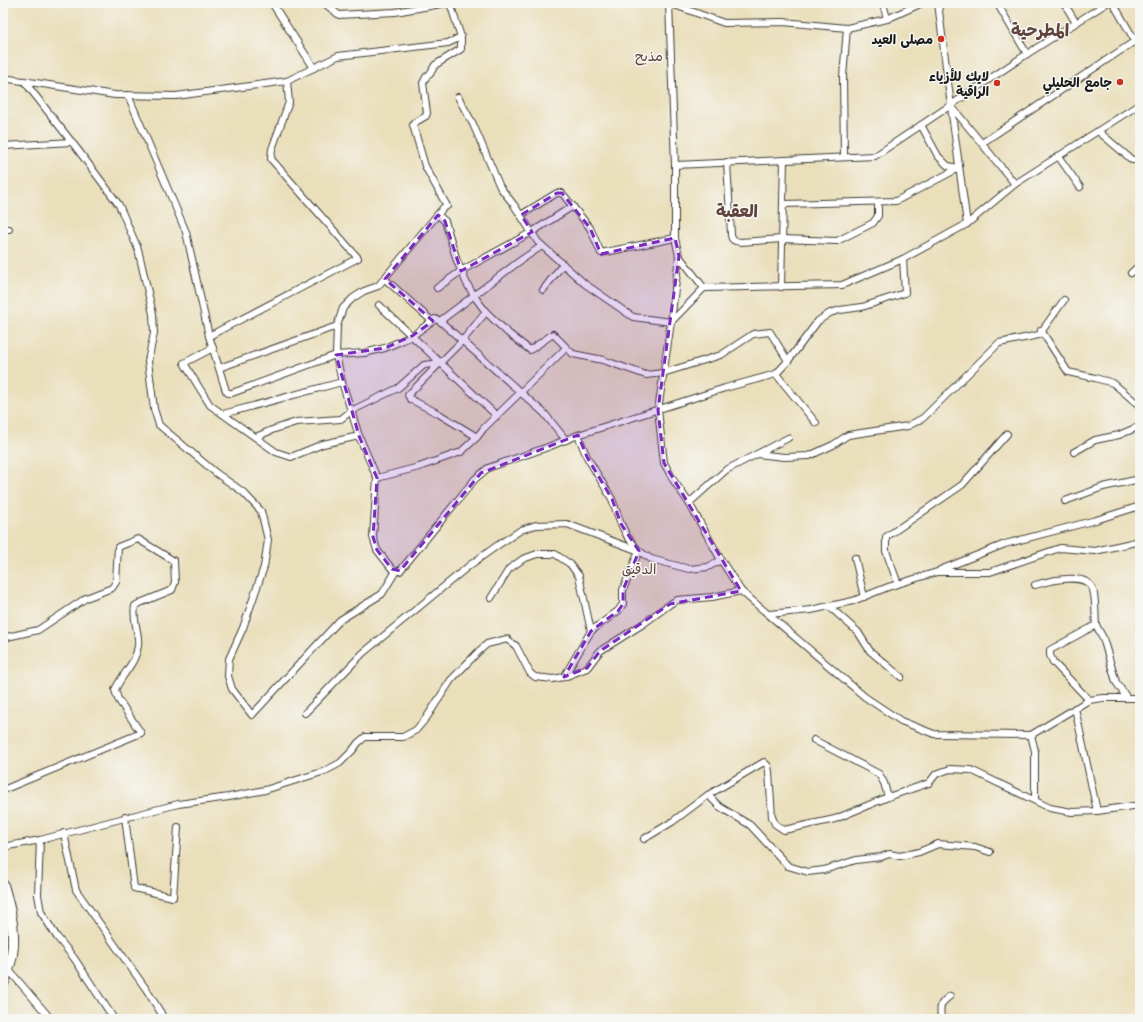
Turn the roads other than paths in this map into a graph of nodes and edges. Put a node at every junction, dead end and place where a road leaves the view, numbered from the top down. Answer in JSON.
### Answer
{"nodes":[{"id":1,"x":272,"y":3,"type":"edge"},
{"id":2,"x":324,"y":3,"type":"edge"},
{"id":3,"x":449,"y":3,"type":"edge"},
{"id":4,"x":883,"y":3,"type":"edge"},
{"id":5,"x":922,"y":3,"type":"edge"},
{"id":6,"x":938,"y":3,"type":"edge"},
{"id":7,"x":997,"y":3,"type":"edge"},
{"id":8,"x":1064,"y":3,"type":"edge"},
{"id":9,"x":1107,"y":3,"type":"edge"},
{"id":10,"x":1113,"y":3,"type":"edge"},
{"id":11,"x":887,"y":19,"type":"junction"},
{"id":12,"x":1076,"y":23,"type":"junction"},
{"id":13,"x":847,"y":28,"type":"junction"},
{"id":14,"x":461,"y":37,"type":"junction"},
{"id":15,"x":1027,"y":54,"type":"junction"},
{"id":16,"x":314,"y":68,"type":"junction"},
{"id":17,"x":3,"y":78,"type":"edge"},
{"id":18,"x":24,"y":81,"type":"junction"},
{"id":19,"x":287,"y":81,"type":"junction"},
{"id":20,"x":128,"y":95,"type":"junction"},
{"id":21,"x":458,"y":96,"type":"dead end"},
{"id":22,"x":1140,"y":104,"type":"edge"},
{"id":23,"x":951,"y":106,"type":"junction"},
{"id":24,"x":921,"y":126,"type":"junction"},
{"id":25,"x":1098,"y":131,"type":"junction"},
{"id":26,"x":72,"y":142,"type":"junction"},
{"id":27,"x":982,"y":143,"type":"junction"},
{"id":28,"x":3,"y":146,"type":"edge"},
{"id":29,"x":1058,"y":156,"type":"junction"},
{"id":30,"x":844,"y":157,"type":"junction"},
{"id":31,"x":784,"y":160,"type":"junction"},
{"id":32,"x":1140,"y":160,"type":"edge"},
{"id":33,"x":727,"y":162,"type":"junction"},
{"id":34,"x":675,"y":164,"type":"junction"},
{"id":35,"x":959,"y":168,"type":"junction"},
{"id":36,"x":1015,"y":184,"type":"junction"},
{"id":37,"x":1080,"y":186,"type":"dead end"},
{"id":38,"x":878,"y":202,"type":"junction"},
{"id":39,"x":783,"y":204,"type":"junction"},
{"id":40,"x":573,"y":206,"type":"junction"},
{"id":41,"x":438,"y":215,"type":"junction"},
{"id":42,"x":520,"y":215,"type":"junction"},
{"id":43,"x":967,"y":224,"type":"junction"},
{"id":44,"x":532,"y":232,"type":"junction"},
{"id":45,"x":675,"y":238,"type":"junction"},
{"id":46,"x":782,"y":239,"type":"junction"},
{"id":47,"x":542,"y":246,"type":"junction"},
{"id":48,"x":679,"y":256,"type":"junction"},
{"id":49,"x":903,"y":259,"type":"junction"},
{"id":50,"x":563,"y":264,"type":"junction"},
{"id":51,"x":1140,"y":265,"type":"edge"},
{"id":52,"x":461,"y":271,"type":"junction"},
{"id":53,"x":1131,"y":273,"type":"dead end"},
{"id":54,"x":385,"y":279,"type":"junction"},
{"id":55,"x":781,"y":287,"type":"junction"},
{"id":56,"x":437,"y":288,"type":"dead end"},
{"id":57,"x":704,"y":288,"type":"junction"},
{"id":58,"x":543,"y":290,"type":"dead end"},
{"id":59,"x":474,"y":296,"type":"junction"},
{"id":60,"x":1064,"y":300,"type":"dead end"},
{"id":61,"x":379,"y":305,"type":"dead end"},
{"id":62,"x":486,"y":312,"type":"junction"},
{"id":63,"x":432,"y":321,"type":"junction"},
{"id":64,"x":440,"y":321,"type":"junction"},
{"id":65,"x":671,"y":322,"type":"junction"},
{"id":66,"x":337,"y":326,"type":"junction"},
{"id":67,"x":1041,"y":330,"type":"junction"},
{"id":68,"x":209,"y":336,"type":"junction"},
{"id":69,"x":412,"y":336,"type":"junction"},
{"id":70,"x":463,"y":340,"type":"junction"},
{"id":71,"x":213,"y":348,"type":"junction"},
{"id":72,"x":566,"y":348,"type":"junction"},
{"id":73,"x":336,"y":355,"type":"junction"},
{"id":74,"x":788,"y":361,"type":"junction"},
{"id":75,"x":441,"y":363,"type":"junction"},
{"id":76,"x":219,"y":368,"type":"junction"},
{"id":77,"x":663,"y":373,"type":"junction"},
{"id":78,"x":776,"y":374,"type":"junction"},
{"id":79,"x":342,"y":382,"type":"junction"},
{"id":80,"x":521,"y":393,"type":"junction"},
{"id":81,"x":1140,"y":406,"type":"edge"},
{"id":82,"x":658,"y":410,"type":"junction"},
{"id":83,"x":351,"y":411,"type":"junction"},
{"id":84,"x":223,"y":414,"type":"junction"},
{"id":85,"x":497,"y":416,"type":"junction"},
{"id":86,"x":816,"y":423,"type":"dead end"},
{"id":87,"x":1140,"y":426,"type":"edge"},
{"id":88,"x":1007,"y":434,"type":"dead end"},
{"id":89,"x":578,"y":435,"type":"junction"},
{"id":90,"x":359,"y":436,"type":"junction"},
{"id":91,"x":256,"y":437,"type":"junction"},
{"id":92,"x":477,"y":437,"type":"junction"},
{"id":93,"x":788,"y":438,"type":"dead end"},
{"id":94,"x":566,"y":440,"type":"junction"},
{"id":95,"x":1074,"y":452,"type":"dead end"},
{"id":96,"x":757,"y":454,"type":"junction"},
{"id":97,"x":377,"y":478,"type":"junction"},
{"id":98,"x":1140,"y":479,"type":"edge"},
{"id":99,"x":1065,"y":501,"type":"dead end"},
{"id":100,"x":689,"y":504,"type":"junction"},
{"id":101,"x":1140,"y":506,"type":"edge"},
{"id":102,"x":1140,"y":541,"type":"edge"},
{"id":103,"x":639,"y":551,"type":"junction"},
{"id":104,"x":855,"y":558,"type":"dead end"},
{"id":105,"x":721,"y":560,"type":"junction"},
{"id":106,"x":396,"y":571,"type":"junction"},
{"id":107,"x":937,"y":572,"type":"junction"},
{"id":108,"x":898,"y":584,"type":"junction"},
{"id":109,"x":1035,"y":586,"type":"dead end"},
{"id":110,"x":741,"y":591,"type":"junction"},
{"id":111,"x":864,"y":597,"type":"junction"},
{"id":112,"x":491,"y":598,"type":"dead end"},
{"id":113,"x":830,"y":606,"type":"junction"},
{"id":114,"x":769,"y":614,"type":"junction"},
{"id":115,"x":1096,"y":625,"type":"junction"},
{"id":116,"x":591,"y":630,"type":"junction"},
{"id":117,"x":3,"y":641,"type":"edge"},
{"id":118,"x":901,"y":677,"type":"dead end"},
{"id":119,"x":564,"y":678,"type":"junction"},
{"id":120,"x":1127,"y":698,"type":"junction"},
{"id":121,"x":1089,"y":700,"type":"junction"},
{"id":122,"x":1140,"y":700,"type":"edge"},
{"id":123,"x":1075,"y":708,"type":"junction"},
{"id":124,"x":305,"y":714,"type":"dead end"},
{"id":125,"x":1032,"y":735,"type":"junction"},
{"id":126,"x":814,"y":740,"type":"dead end"},
{"id":127,"x":3,"y":790,"type":"edge"},
{"id":128,"x":708,"y":795,"type":"junction"},
{"id":129,"x":888,"y":797,"type":"junction"},
{"id":130,"x":1035,"y":800,"type":"junction"},
{"id":131,"x":1140,"y":805,"type":"edge"},
{"id":132,"x":1097,"y":811,"type":"junction"},
{"id":133,"x":125,"y":818,"type":"junction"},
{"id":134,"x":178,"y":827,"type":"dead end"},
{"id":135,"x":64,"y":833,"type":"junction"},
{"id":136,"x":644,"y":838,"type":"dead end"},
{"id":137,"x":40,"y":840,"type":"junction"},
{"id":138,"x":3,"y":847,"type":"edge"},
{"id":139,"x":990,"y":852,"type":"dead end"},
{"id":140,"x":3,"y":885,"type":"edge"},
{"id":141,"x":8,"y":969,"type":"junction"},
{"id":142,"x":3,"y":984,"type":"edge"},
{"id":143,"x":950,"y":996,"type":"dead end"},
{"id":144,"x":51,"y":1019,"type":"edge"},
{"id":145,"x":114,"y":1019,"type":"edge"},
{"id":146,"x":163,"y":1019,"type":"edge"},
{"id":147,"x":942,"y":1019,"type":"edge"}],
"edges":[{"from":1,"to":16,"type":"street"},
{"from":2,"to":3,"type":"street"},
{"from":3,"to":14,"type":"street"},
{"from":4,"to":11,"type":"street"},
{"from":5,"to":11,"type":"street"},
{"from":6,"to":23,"type":"street"},
{"from":7,"to":15,"type":"street"},
{"from":8,"to":12,"type":"street"},
{"from":9,"to":12,"type":"street"},
{"from":10,"to":27,"type":"street"},
{"from":11,"to":13,"type":"street"},
{"from":12,"to":15,"type":"street"},
{"from":13,"to":30,"type":"street"},
{"from":13,"to":34,"type":"street"},
{"from":14,"to":16,"type":"street"},
{"from":14,"to":41,"type":"street"},
{"from":15,"to":23,"type":"street"},
{"from":16,"to":19,"type":"street"},
{"from":17,"to":18,"type":"street"},
{"from":18,"to":20,"type":"street"},
{"from":18,"to":26,"type":"street"},
{"from":19,"to":20,"type":"street"},
{"from":19,"to":68,"type":"street"},
{"from":20,"to":68,"type":"street"},
{"from":21,"to":42,"type":"street"},
{"from":22,"to":25,"type":"street"},
{"from":23,"to":24,"type":"street"},
{"from":23,"to":27,"type":"street"},
{"from":23,"to":35,"type":"street"},
{"from":24,"to":30,"type":"street"},
{"from":24,"to":35,"type":"street"},
{"from":25,"to":29,"type":"street"},
{"from":25,"to":32,"type":"street"},
{"from":26,"to":28,"type":"street"},
{"from":26,"to":106,"type":"street"},
{"from":27,"to":36,"type":"street"},
{"from":29,"to":36,"type":"street"},
{"from":29,"to":37,"type":"street"},
{"from":30,"to":31,"type":"street"},
{"from":31,"to":33,"type":"street"},
{"from":31,"to":39,"type":"street"},
{"from":33,"to":34,"type":"street"},
{"from":33,"to":46,"type":"street"},
{"from":34,"to":45,"type":"street"},
{"from":35,"to":38,"type":"street"},
{"from":35,"to":43,"type":"street"},
{"from":36,"to":43,"type":"street"},
{"from":38,"to":39,"type":"street"},
{"from":38,"to":46,"type":"street"},
{"from":39,"to":46,"type":"street"},
{"from":40,"to":42,"type":"street"},
{"from":40,"to":44,"type":"street"},
{"from":40,"to":45,"type":"street"},
{"from":41,"to":52,"type":"street"},
{"from":41,"to":54,"type":"street"},
{"from":42,"to":44,"type":"street"},
{"from":43,"to":49,"type":"street"},
{"from":44,"to":47,"type":"street"},
{"from":44,"to":52,"type":"street"},
{"from":45,"to":48,"type":"street"},
{"from":46,"to":55,"type":"street"},
{"from":47,"to":50,"type":"street"},
{"from":47,"to":59,"type":"street"},
{"from":48,"to":57,"type":"street"},
{"from":48,"to":65,"type":"street"},
{"from":49,"to":55,"type":"street"},
{"from":49,"to":74,"type":"street"},
{"from":50,"to":58,"type":"street"},
{"from":50,"to":65,"type":"street"},
{"from":51,"to":53,"type":"street"},
{"from":52,"to":56,"type":"street"},
{"from":52,"to":59,"type":"street"},
{"from":54,"to":63,"type":"street"},
{"from":54,"to":66,"type":"street"},
{"from":55,"to":57,"type":"street"},
{"from":57,"to":65,"type":"street"},
{"from":59,"to":62,"type":"street"},
{"from":59,"to":64,"type":"street"},
{"from":60,"to":67,"type":"street"},
{"from":61,"to":69,"type":"street"},
{"from":62,"to":70,"type":"street"},
{"from":62,"to":72,"type":"street"},
{"from":63,"to":64,"type":"street"},
{"from":63,"to":69,"type":"street"},
{"from":64,"to":70,"type":"street"},
{"from":65,"to":77,"type":"street"},
{"from":66,"to":73,"type":"street"},
{"from":66,"to":76,"type":"street"},
{"from":67,"to":81,"type":"street"},
{"from":67,"to":96,"type":"street"},
{"from":68,"to":71,"type":"street"},
{"from":69,"to":73,"type":"street"},
{"from":69,"to":75,"type":"street"},
{"from":70,"to":75,"type":"street"},
{"from":70,"to":80,"type":"street"},
{"from":71,"to":76,"type":"street"},
{"from":71,"to":84,"type":"street"},
{"from":72,"to":77,"type":"street"},
{"from":72,"to":80,"type":"street"},
{"from":73,"to":76,"type":"street"},
{"from":73,"to":79,"type":"street"},
{"from":74,"to":77,"type":"street"},
{"from":74,"to":78,"type":"street"},
{"from":75,"to":83,"type":"street"},
{"from":75,"to":85,"type":"street"},
{"from":75,"to":92,"type":"street"},
{"from":77,"to":82,"type":"street"},
{"from":78,"to":82,"type":"street"},
{"from":78,"to":86,"type":"street"},
{"from":79,"to":83,"type":"street"},
{"from":79,"to":84,"type":"street"},
{"from":80,"to":85,"type":"street"},
{"from":80,"to":94,"type":"street"},
{"from":82,"to":89,"type":"street"},
{"from":82,"to":100,"type":"street"},
{"from":83,"to":90,"type":"street"},
{"from":83,"to":91,"type":"street"},
{"from":84,"to":91,"type":"street"},
{"from":85,"to":92,"type":"street"},
{"from":87,"to":95,"type":"street"},
{"from":88,"to":108,"type":"street"},
{"from":89,"to":94,"type":"street"},
{"from":89,"to":103,"type":"street"},
{"from":90,"to":91,"type":"street"},
{"from":90,"to":97,"type":"street"},
{"from":92,"to":97,"type":"street"},
{"from":93,"to":96,"type":"street"},
{"from":94,"to":106,"type":"street"},
{"from":96,"to":100,"type":"street"},
{"from":97,"to":106,"type":"street"},
{"from":98,"to":99,"type":"street"},
{"from":100,"to":105,"type":"street"},
{"from":101,"to":107,"type":"street"},
{"from":102,"to":107,"type":"street"},
{"from":103,"to":105,"type":"street"},
{"from":103,"to":116,"type":"street"},
{"from":103,"to":124,"type":"street"},
{"from":104,"to":111,"type":"street"},
{"from":105,"to":110,"type":"street"},
{"from":107,"to":108,"type":"street"},
{"from":108,"to":111,"type":"street"},
{"from":109,"to":115,"type":"street"},
{"from":110,"to":114,"type":"street"},
{"from":110,"to":119,"type":"street"},
{"from":111,"to":113,"type":"street"},
{"from":112,"to":116,"type":"street"},
{"from":113,"to":114,"type":"street"},
{"from":113,"to":118,"type":"street"},
{"from":114,"to":125,"type":"street"},
{"from":115,"to":120,"type":"street"},
{"from":115,"to":121,"type":"street"},
{"from":116,"to":119,"type":"street"},
{"from":117,"to":127,"type":"street"},
{"from":119,"to":133,"type":"street"},
{"from":120,"to":121,"type":"street"},
{"from":120,"to":122,"type":"street"},
{"from":121,"to":123,"type":"street"},
{"from":123,"to":125,"type":"street"},
{"from":123,"to":132,"type":"street"},
{"from":125,"to":130,"type":"street"},
{"from":126,"to":129,"type":"street"},
{"from":128,"to":129,"type":"street"},
{"from":128,"to":136,"type":"street"},
{"from":128,"to":139,"type":"street"},
{"from":129,"to":130,"type":"street"},
{"from":130,"to":132,"type":"street"},
{"from":131,"to":132,"type":"street"},
{"from":133,"to":134,"type":"street"},
{"from":133,"to":135,"type":"street"},
{"from":135,"to":137,"type":"street"},
{"from":135,"to":146,"type":"street"},
{"from":137,"to":138,"type":"street"},
{"from":137,"to":145,"type":"street"},
{"from":140,"to":141,"type":"main road"},
{"from":141,"to":142,"type":"main road"},
{"from":141,"to":144,"type":"street"},
{"from":143,"to":147,"type":"street"}]}
